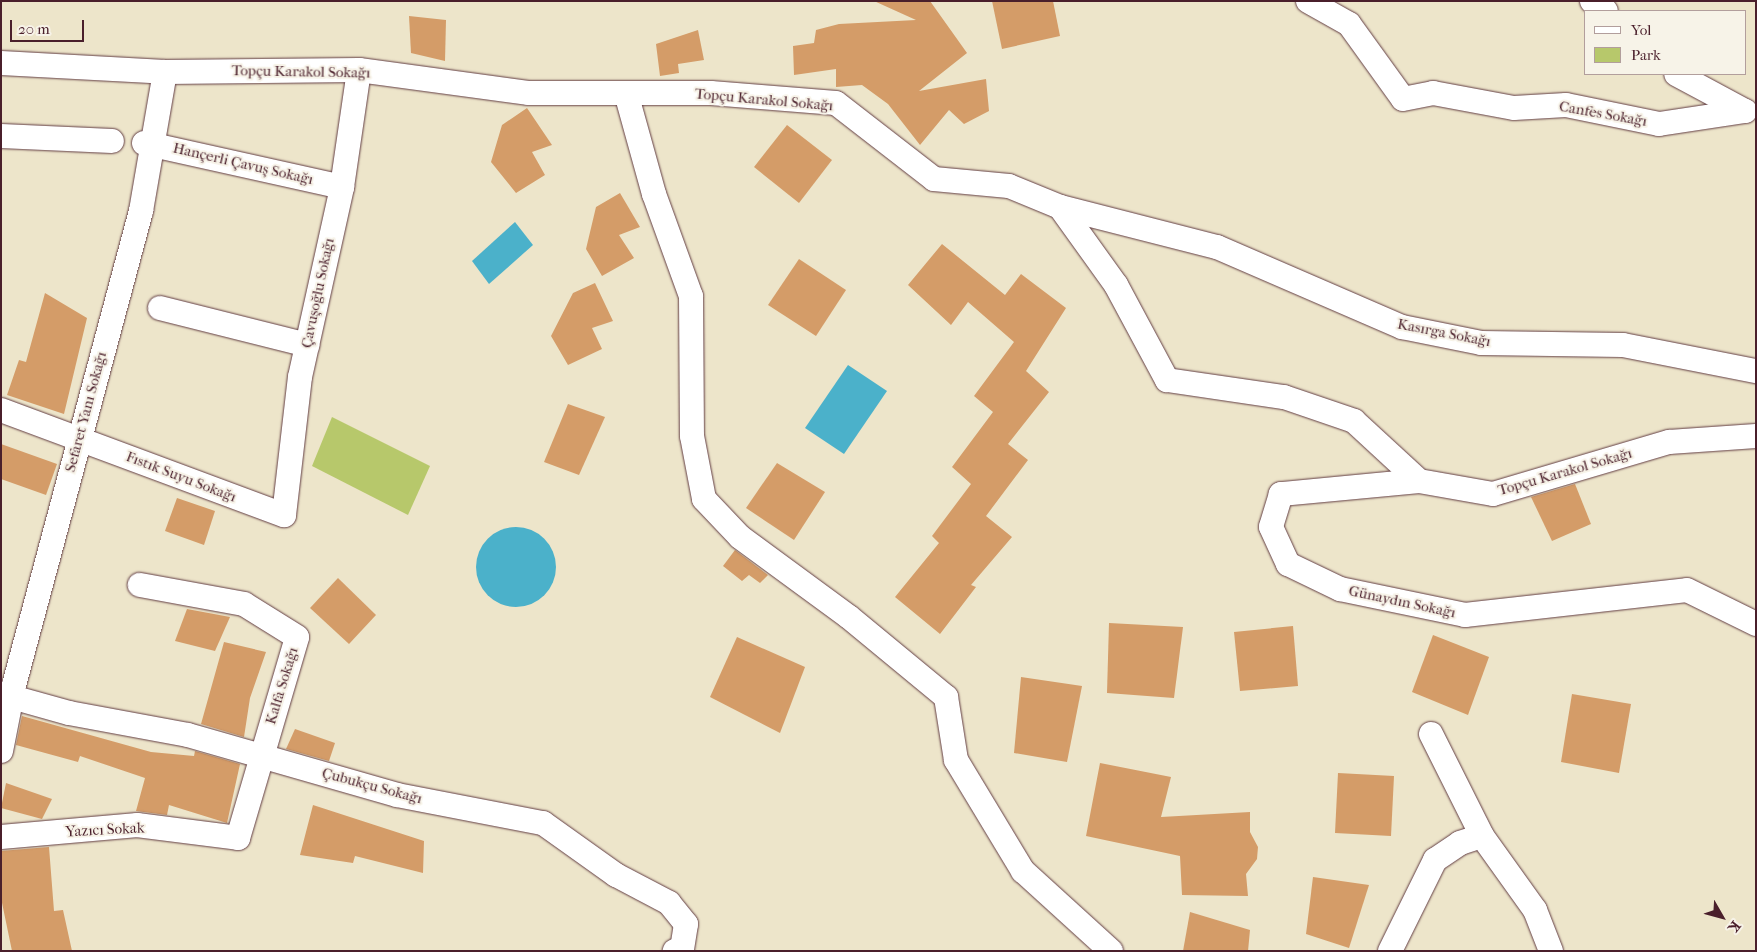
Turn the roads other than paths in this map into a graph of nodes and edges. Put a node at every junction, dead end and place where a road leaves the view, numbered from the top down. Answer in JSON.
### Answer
{"nodes":[{"id":1,"x":1308,"y":1,"type":"edge"},
{"id":2,"x":1592,"y":1,"type":"edge"},
{"id":3,"x":1605,"y":10,"type":"edge"},
{"id":4,"x":1,"y":63,"type":"edge"},
{"id":5,"x":359,"y":70,"type":"junction"},
{"id":6,"x":165,"y":72,"type":"junction"},
{"id":7,"x":1678,"y":75,"type":"edge"},
{"id":8,"x":626,"y":93,"type":"junction"},
{"id":9,"x":1750,"y":114,"type":"edge"},
{"id":10,"x":1,"y":136,"type":"edge"},
{"id":11,"x":112,"y":141,"type":"dead end"},
{"id":12,"x":148,"y":143,"type":"junction"},
{"id":13,"x":342,"y":187,"type":"junction"},
{"id":14,"x":1060,"y":207,"type":"junction"},
{"id":15,"x":160,"y":308,"type":"dead end"},
{"id":16,"x":307,"y":344,"type":"junction"},
{"id":17,"x":1756,"y":371,"type":"edge"},
{"id":18,"x":1,"y":410,"type":"edge"},
{"id":19,"x":1756,"y":436,"type":"edge"},
{"id":20,"x":78,"y":438,"type":"junction"},
{"id":21,"x":1419,"y":481,"type":"junction"},
{"id":22,"x":284,"y":515,"type":"joint"},
{"id":23,"x":140,"y":585,"type":"dead end"},
{"id":24,"x":1756,"y":624,"type":"edge"},
{"id":25,"x":6,"y":695,"type":"edge"},
{"id":26,"x":1432,"y":734,"type":"dead end"},
{"id":27,"x":1,"y":751,"type":"edge"},
{"id":28,"x":260,"y":756,"type":"junction"},
{"id":29,"x":1,"y":836,"type":"edge"},
{"id":30,"x":1482,"y":836,"type":"junction"},
{"id":31,"x":238,"y":838,"type":"joint"},
{"id":32,"x":675,"y":951,"type":"edge"},
{"id":33,"x":1111,"y":951,"type":"edge"},
{"id":34,"x":1390,"y":951,"type":"edge"},
{"id":35,"x":1551,"y":951,"type":"edge"}],
"edges":[{"from":1,"to":9,"type":"street","name":"Canfes Sokağı"},
{"from":2,"to":3,"type":"street"},
{"from":4,"to":6,"type":"street","name":"Topçu Karakol Sokağı"},
{"from":5,"to":6,"type":"street","name":"Topçu Karakol Sokağı"},
{"from":5,"to":8,"type":"street","name":"Topçu Karakol Sokağı"},
{"from":5,"to":13,"type":"street","name":"Çavuşoğlu Sokağı"},
{"from":6,"to":12,"type":"street","name":"Sefaret Yanı Sokağı"},
{"from":7,"to":9,"type":"street","name":"Canfes Sokağı"},
{"from":8,"to":14,"type":"street","name":"Topçu Karakol Sokağı"},
{"from":8,"to":33,"type":"street"},
{"from":10,"to":11,"type":"street"},
{"from":12,"to":13,"type":"street","name":"Hançerli Çavuş Sokağı"},
{"from":12,"to":20,"type":"street","name":"Sefaret Yanı Sokağı"},
{"from":13,"to":16,"type":"street","name":"Çavuşoğlu Sokağı"},
{"from":14,"to":17,"type":"street","name":"Kasırga Sokağı"},
{"from":14,"to":21,"type":"street"},
{"from":15,"to":16,"type":"street"},
{"from":16,"to":22,"type":"street","name":"Çavuşoğlu Sokağı"},
{"from":18,"to":20,"type":"street","name":"Fıstık Suyu Sokağı"},
{"from":19,"to":21,"type":"street","name":"Topçu Karakol Sokağı"},
{"from":20,"to":22,"type":"street","name":"Fıstık Suyu Sokağı"},
{"from":20,"to":25,"type":"street","name":"Sefaret Yanı Sokağı"},
{"from":21,"to":24,"type":"street","name":"Günaydın Sokağı"},
{"from":23,"to":28,"type":"street","name":"Kalfa Sokağı"},
{"from":25,"to":27,"type":"street","name":"Sefaret Yanı Sokağı"},
{"from":25,"to":28,"type":"street","name":"Çubukçu Sokağı"},
{"from":26,"to":30,"type":"street"},
{"from":28,"to":31,"type":"street","name":"Kalfa Sokağı"},
{"from":28,"to":32,"type":"street","name":"Çubukçu Sokağı"},
{"from":29,"to":31,"type":"street","name":"Yazıcı Sokak"},
{"from":30,"to":34,"type":"street"},
{"from":30,"to":35,"type":"street"}]}
